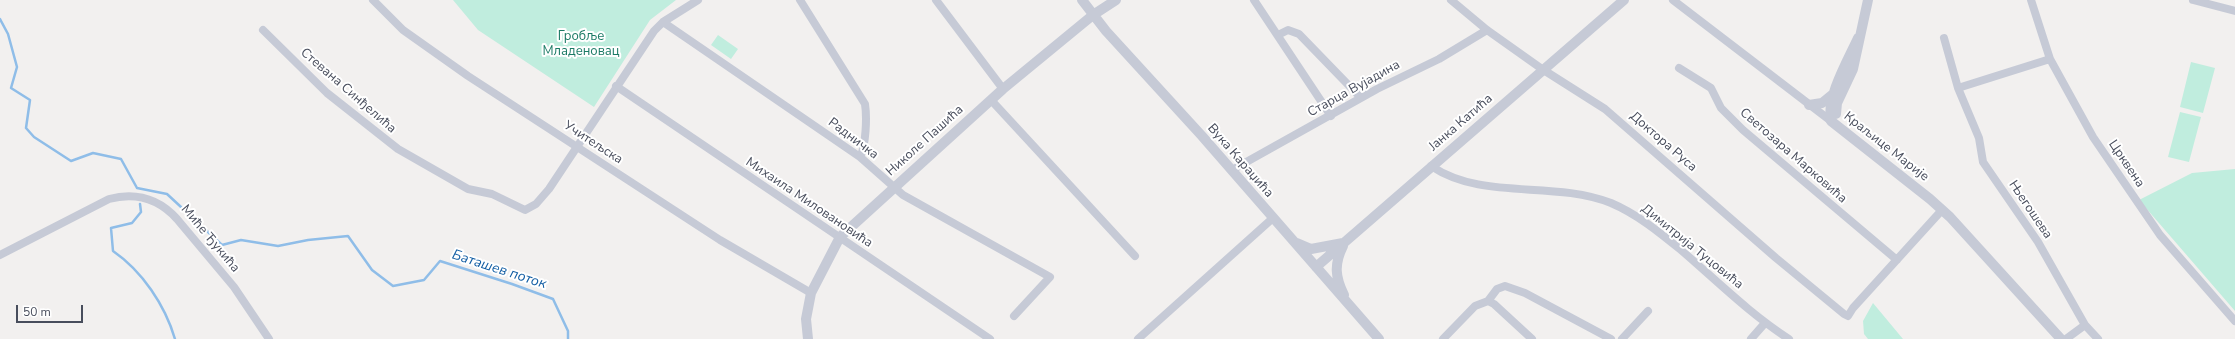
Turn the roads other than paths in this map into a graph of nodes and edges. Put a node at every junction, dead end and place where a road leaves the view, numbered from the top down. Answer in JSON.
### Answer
{"nodes":[{"id":1,"x":373,"y":0,"type":"edge"},
{"id":2,"x":698,"y":0,"type":"edge"},
{"id":3,"x":800,"y":0,"type":"edge"},
{"id":4,"x":936,"y":0,"type":"edge"},
{"id":5,"x":1082,"y":0,"type":"edge"},
{"id":6,"x":1116,"y":0,"type":"edge"},
{"id":7,"x":1254,"y":0,"type":"edge"},
{"id":8,"x":1451,"y":0,"type":"edge"},
{"id":9,"x":1624,"y":0,"type":"edge"},
{"id":10,"x":1673,"y":0,"type":"edge"},
{"id":11,"x":1868,"y":0,"type":"edge"},
{"id":12,"x":2031,"y":0,"type":"edge"},
{"id":13,"x":2193,"y":0,"type":"edge"},
{"id":14,"x":2235,"y":11,"type":"edge"},
{"id":15,"x":1093,"y":15,"type":"junction"},
{"id":16,"x":662,"y":22,"type":"junction"},
{"id":17,"x":263,"y":30,"type":"dead end"},
{"id":18,"x":1487,"y":30,"type":"junction"},
{"id":19,"x":1278,"y":36,"type":"junction"},
{"id":20,"x":1858,"y":38,"type":"junction"},
{"id":21,"x":1944,"y":38,"type":"dead end"},
{"id":22,"x":2050,"y":59,"type":"junction"},
{"id":23,"x":1679,"y":68,"type":"dead end"},
{"id":24,"x":1542,"y":69,"type":"junction"},
{"id":25,"x":616,"y":86,"type":"junction"},
{"id":26,"x":1958,"y":88,"type":"junction"},
{"id":27,"x":1003,"y":89,"type":"junction"},
{"id":28,"x":1833,"y":94,"type":"junction"},
{"id":29,"x":1361,"y":98,"type":"junction"},
{"id":30,"x":991,"y":100,"type":"junction"},
{"id":31,"x":1809,"y":104,"type":"junction"},
{"id":32,"x":1331,"y":116,"type":"junction"},
{"id":33,"x":1834,"y":123,"type":"junction"},
{"id":34,"x":576,"y":146,"type":"junction"},
{"id":35,"x":860,"y":157,"type":"junction"},
{"id":36,"x":1431,"y":166,"type":"junction"},
{"id":37,"x":1232,"y":170,"type":"junction"},
{"id":38,"x":893,"y":187,"type":"junction"},
{"id":39,"x":1942,"y":210,"type":"junction"},
{"id":40,"x":1273,"y":218,"type":"junction"},
{"id":41,"x":840,"y":237,"type":"junction"},
{"id":42,"x":1294,"y":242,"type":"junction"},
{"id":43,"x":1345,"y":242,"type":"junction"},
{"id":44,"x":0,"y":254,"type":"edge"},
{"id":45,"x":1135,"y":256,"type":"dead end"},
{"id":46,"x":1896,"y":260,"type":"junction"},
{"id":47,"x":1316,"y":267,"type":"junction"},
{"id":48,"x":811,"y":293,"type":"junction"},
{"id":49,"x":1488,"y":301,"type":"junction"},
{"id":50,"x":1348,"y":304,"type":"junction"},
{"id":51,"x":1648,"y":311,"type":"dead end"},
{"id":52,"x":1014,"y":316,"type":"dead end"},
{"id":53,"x":2235,"y":321,"type":"edge"},
{"id":54,"x":1765,"y":323,"type":"junction"},
{"id":55,"x":2085,"y":324,"type":"junction"},
{"id":56,"x":269,"y":339,"type":"edge"},
{"id":57,"x":808,"y":339,"type":"edge"},
{"id":58,"x":990,"y":339,"type":"edge"},
{"id":59,"x":1138,"y":339,"type":"edge"},
{"id":60,"x":1379,"y":339,"type":"edge"},
{"id":61,"x":1443,"y":339,"type":"edge"},
{"id":62,"x":1532,"y":339,"type":"edge"},
{"id":63,"x":1611,"y":339,"type":"edge"},
{"id":64,"x":1622,"y":339,"type":"edge"},
{"id":65,"x":1751,"y":339,"type":"edge"},
{"id":66,"x":1789,"y":339,"type":"edge"},
{"id":67,"x":2061,"y":339,"type":"edge"},
{"id":68,"x":2066,"y":339,"type":"edge"},
{"id":69,"x":2098,"y":339,"type":"edge"}],
"edges":[{"from":1,"to":34,"type":"street","name":"Учитељска"},
{"from":2,"to":16,"type":"street"},
{"from":3,"to":35,"type":"street"},
{"from":4,"to":27,"type":"street"},
{"from":5,"to":15,"type":"street","name":"Вука Караџића"},
{"from":6,"to":15,"type":"street","name":"Николе Пашића"},
{"from":7,"to":19,"type":"street"},
{"from":8,"to":18,"type":"street","name":"Доктора Руса"},
{"from":9,"to":24,"type":"street","name":"Јанка Катића"},
{"from":10,"to":31,"type":"street","name":"Краљице Марије"},
{"from":11,"to":20,"type":"street"},
{"from":12,"to":22,"type":"street","name":"Црквена"},
{"from":13,"to":14,"type":"street"},
{"from":15,"to":27,"type":"street","name":"Николе Пашића"},
{"from":15,"to":37,"type":"street","name":"Вука Караџића"},
{"from":16,"to":25,"type":"street"},
{"from":16,"to":35,"type":"street","name":"Радничка"},
{"from":17,"to":34,"type":"street","name":"Стевана Синђелића"},
{"from":18,"to":24,"type":"street","name":"Доктора Руса"},
{"from":18,"to":29,"type":"street","name":"Старца Вујадина"},
{"from":19,"to":29,"type":"street"},
{"from":19,"to":32,"type":"street"},
{"from":20,"to":28,"type":"street"},
{"from":20,"to":33,"type":"street"},
{"from":21,"to":26,"type":"street","name":"Његошева"},
{"from":22,"to":26,"type":"street"},
{"from":22,"to":53,"type":"street","name":"Црквена"},
{"from":23,"to":46,"type":"street","name":"Светозара Марковића"},
{"from":24,"to":36,"type":"street","name":"Јанка Катића"},
{"from":24,"to":46,"type":"street","name":"Доктора Руса"},
{"from":25,"to":34,"type":"street"},
{"from":25,"to":41,"type":"street","name":"Михаила Миловановића"},
{"from":26,"to":55,"type":"street","name":"Његошева"},
{"from":27,"to":30,"type":"street","name":"Николе Пашића"},
{"from":28,"to":31,"type":"street"},
{"from":28,"to":33,"type":"street"},
{"from":29,"to":32,"type":"street","name":"Старца Вујадина"},
{"from":30,"to":38,"type":"street","name":"Николе Пашића"},
{"from":30,"to":45,"type":"street"},
{"from":31,"to":33,"type":"street","name":"Краљице Марије"},
{"from":32,"to":37,"type":"street","name":"Старца Вујадина"},
{"from":33,"to":39,"type":"street","name":"Краљице Марије"},
{"from":34,"to":48,"type":"street","name":"Учитељска"},
{"from":35,"to":38,"type":"street","name":"Радничка"},
{"from":36,"to":43,"type":"street","name":"Јанка Катића"},
{"from":36,"to":54,"type":"street","name":"Димитрија Туцовића"},
{"from":37,"to":40,"type":"street","name":"Вука Караџића"},
{"from":38,"to":41,"type":"street","name":"Николе Пашића"},
{"from":38,"to":52,"type":"street","name":"Радничка"},
{"from":39,"to":46,"type":"street"},
{"from":39,"to":67,"type":"street","name":"Краљице Марије"},
{"from":40,"to":42,"type":"street","name":"Вука Караџића"},
{"from":40,"to":59,"type":"street"},
{"from":41,"to":48,"type":"street","name":"Николе Пашића"},
{"from":41,"to":58,"type":"street","name":"Михаила Миловановића"},
{"from":42,"to":43,"type":"street"},
{"from":42,"to":47,"type":"street","name":"Вука Караџића"},
{"from":43,"to":47,"type":"street","name":"Јанка Катића"},
{"from":43,"to":50,"type":"street"},
{"from":44,"to":56,"type":"street","name":"Миће Ђукића"},
{"from":47,"to":50,"type":"street","name":"Вука Караџића"},
{"from":48,"to":57,"type":"street","name":"Николе Пашића"},
{"from":49,"to":61,"type":"street"},
{"from":49,"to":62,"type":"street"},
{"from":49,"to":63,"type":"street"},
{"from":50,"to":60,"type":"street","name":"Вука Караџића"},
{"from":51,"to":64,"type":"street"},
{"from":54,"to":65,"type":"street"},
{"from":54,"to":66,"type":"street","name":"Димитрија Туцовића"},
{"from":55,"to":68,"type":"street"},
{"from":55,"to":69,"type":"street","name":"Његошева"}]}
